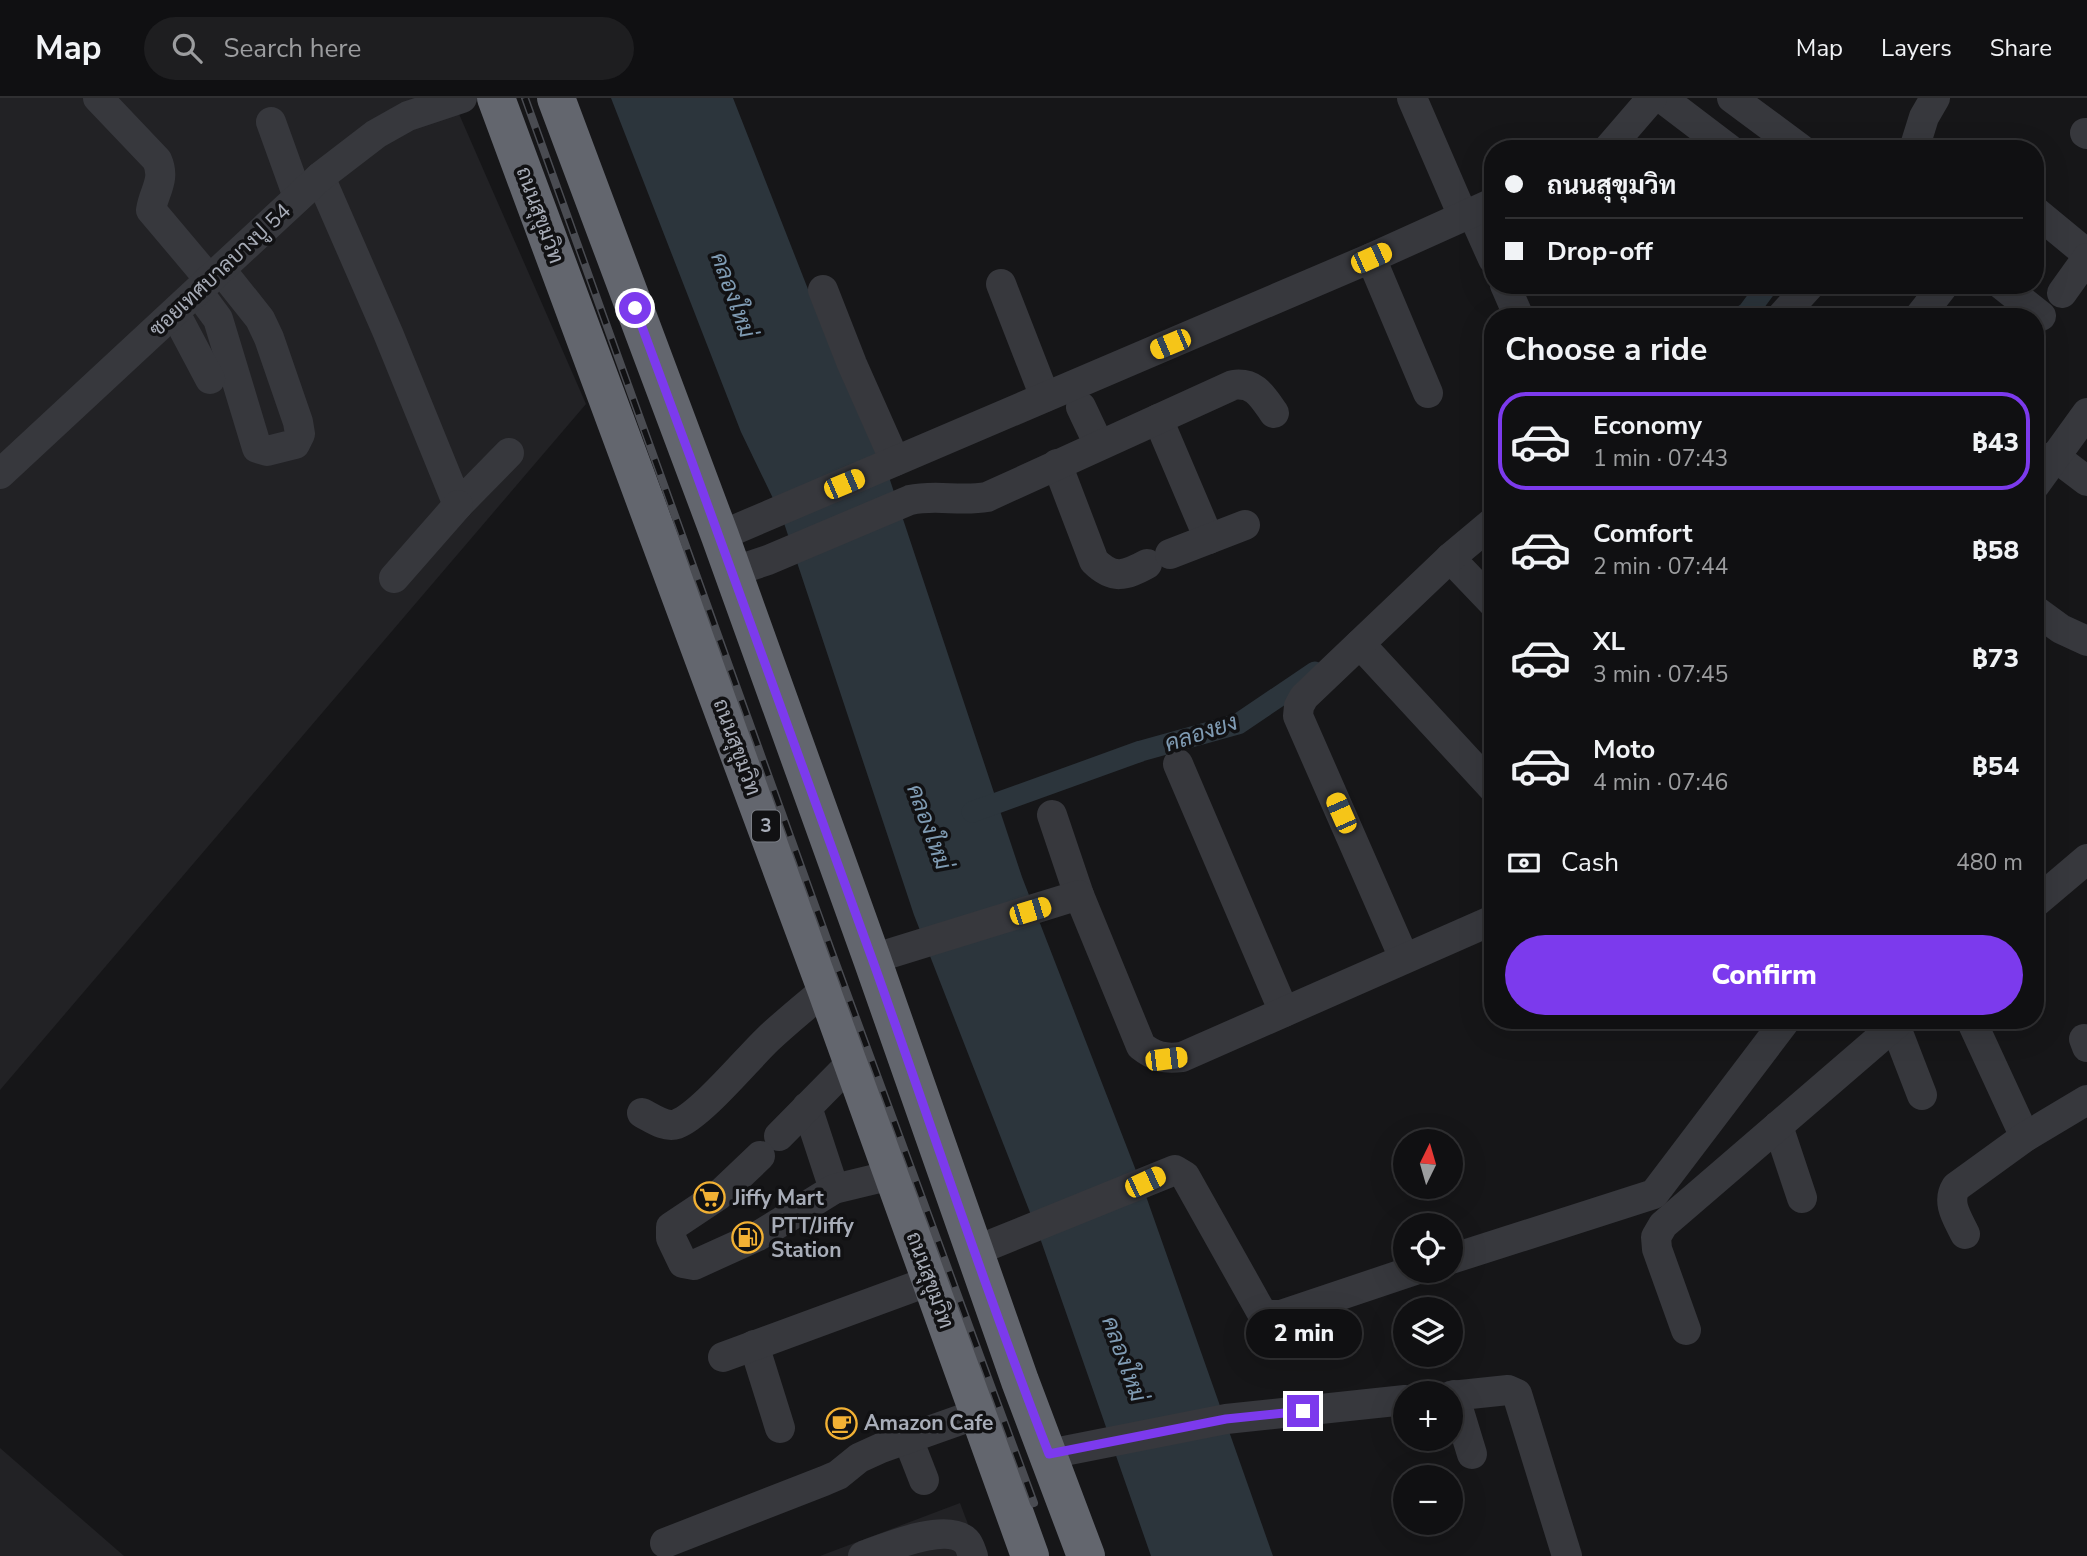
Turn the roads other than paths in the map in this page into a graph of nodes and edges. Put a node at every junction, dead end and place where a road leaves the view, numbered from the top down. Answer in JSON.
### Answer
{"nodes":[{"id":1,"x":98,"y":98,"type":"edge"},
{"id":2,"x":462,"y":98,"type":"edge"},
{"id":3,"x":496,"y":98,"type":"edge"},
{"id":4,"x":556,"y":98,"type":"edge"},
{"id":5,"x":1412,"y":98,"type":"edge"},
{"id":6,"x":1652,"y":98,"type":"edge"},
{"id":7,"x":1662,"y":98,"type":"edge"},
{"id":8,"x":1732,"y":98,"type":"edge"},
{"id":9,"x":1936,"y":98,"type":"edge"},
{"id":10,"x":416,"y":105,"type":"edge"},
{"id":11,"x":271,"y":122,"type":"dead end"},
{"id":12,"x":1616,"y":140,"type":"edge"},
{"id":13,"x":1717,"y":140,"type":"edge"},
{"id":14,"x":1789,"y":140,"type":"edge"},
{"id":15,"x":1917,"y":140,"type":"edge"},
{"id":16,"x":320,"y":177,"type":"junction"},
{"id":17,"x":298,"y":197,"type":"junction"},
{"id":18,"x":1476,"y":210,"type":"edge"},
{"id":19,"x":2044,"y":219,"type":"edge"},
{"id":20,"x":1484,"y":233,"type":"edge"},
{"id":21,"x":2087,"y":256,"type":"edge"},
{"id":22,"x":1371,"y":258,"type":"junction"},
{"id":23,"x":210,"y":281,"type":"junction"},
{"id":24,"x":1001,"y":284,"type":"dead end"},
{"id":25,"x":823,"y":290,"type":"dead end"},
{"id":26,"x":2062,"y":293,"type":"dead end"},
{"id":27,"x":1802,"y":294,"type":"edge"},
{"id":28,"x":1937,"y":294,"type":"edge"},
{"id":29,"x":2014,"y":294,"type":"edge"},
{"id":30,"x":1789,"y":308,"type":"edge"},
{"id":31,"x":1926,"y":308,"type":"edge"},
{"id":32,"x":2032,"y":308,"type":"edge"},
{"id":33,"x":175,"y":313,"type":"junction"},
{"id":34,"x":256,"y":314,"type":"junction"},
{"id":35,"x":221,"y":328,"type":"junction"},
{"id":36,"x":210,"y":379,"type":"dead end"},
{"id":37,"x":1428,"y":393,"type":"dead end"},
{"id":38,"x":1045,"y":397,"type":"junction"},
{"id":39,"x":1081,"y":407,"type":"dead end"},
{"id":40,"x":1275,"y":413,"type":"dead end"},
{"id":41,"x":2087,"y":413,"type":"edge"},
{"id":42,"x":1158,"y":419,"type":"junction"},
{"id":43,"x":1099,"y":446,"type":"junction"},
{"id":44,"x":509,"y":453,"type":"dead end"},
{"id":45,"x":2054,"y":456,"type":"junction"},
{"id":46,"x":892,"y":463,"type":"junction"},
{"id":47,"x":1057,"y":464,"type":"junction"},
{"id":48,"x":2044,"y":471,"type":"edge"},
{"id":49,"x":0,"y":474,"type":"edge"},
{"id":50,"x":2087,"y":481,"type":"edge"},
{"id":51,"x":458,"y":505,"type":"junction"},
{"id":52,"x":1245,"y":525,"type":"dead end"},
{"id":53,"x":1484,"y":530,"type":"edge"},
{"id":54,"x":720,"y":536,"type":"junction"},
{"id":55,"x":1209,"y":539,"type":"junction"},
{"id":56,"x":1450,"y":558,"type":"junction"},
{"id":57,"x":732,"y":572,"type":"junction"},
{"id":58,"x":394,"y":578,"type":"dead end"},
{"id":59,"x":1484,"y":594,"type":"edge"},
{"id":60,"x":2044,"y":617,"type":"edge"},
{"id":61,"x":2087,"y":641,"type":"edge"},
{"id":62,"x":1360,"y":644,"type":"junction"},
{"id":63,"x":1178,"y":764,"type":"dead end"},
{"id":64,"x":1484,"y":778,"type":"edge"},
{"id":65,"x":1052,"y":815,"type":"dead end"},
{"id":66,"x":2087,"y":859,"type":"edge"},
{"id":67,"x":2044,"y":895,"type":"edge"},
{"id":68,"x":1067,"y":899,"type":"junction"},
{"id":69,"x":1484,"y":924,"type":"edge"},
{"id":70,"x":888,"y":954,"type":"junction"},
{"id":71,"x":1404,"y":958,"type":"junction"},
{"id":72,"x":826,"y":989,"type":"junction"},
{"id":73,"x":1284,"y":1012,"type":"junction"},
{"id":74,"x":1779,"y":1029,"type":"edge"},
{"id":75,"x":1891,"y":1029,"type":"edge"},
{"id":76,"x":1900,"y":1029,"type":"edge"},
{"id":77,"x":1975,"y":1029,"type":"edge"},
{"id":78,"x":852,"y":1062,"type":"junction"},
{"id":79,"x":1922,"y":1095,"type":"dead end"},
{"id":80,"x":2087,"y":1100,"type":"edge"},
{"id":81,"x":807,"y":1107,"type":"junction"},
{"id":82,"x":642,"y":1113,"type":"dead end"},
{"id":83,"x":1778,"y":1126,"type":"junction"},
{"id":84,"x":2025,"y":1137,"type":"junction"},
{"id":85,"x":892,"y":1175,"type":"junction"},
{"id":86,"x":834,"y":1189,"type":"junction"},
{"id":87,"x":1802,"y":1198,"type":"dead end"},
{"id":88,"x":1965,"y":1234,"type":"dead end"},
{"id":89,"x":975,"y":1251,"type":"junction"},
{"id":90,"x":1463,"y":1255,"type":"edge"},
{"id":91,"x":1393,"y":1277,"type":"edge"},
{"id":92,"x":930,"y":1281,"type":"junction"},
{"id":93,"x":1686,"y":1330,"type":"dead end"},
{"id":94,"x":754,"y":1345,"type":"junction"},
{"id":95,"x":723,"y":1357,"type":"dead end"},
{"id":96,"x":1463,"y":1394,"type":"edge"},
{"id":97,"x":1393,"y":1401,"type":"edge"},
{"id":98,"x":977,"y":1415,"type":"junction"},
{"id":99,"x":1463,"y":1426,"type":"edge"},
{"id":100,"x":780,"y":1428,"type":"dead end"},
{"id":101,"x":908,"y":1439,"type":"junction"},
{"id":102,"x":1049,"y":1454,"type":"junction"},
{"id":103,"x":1472,"y":1454,"type":"dead end"},
{"id":104,"x":924,"y":1480,"type":"dead end"},
{"id":105,"x":681,"y":1545,"type":"edge"},
{"id":106,"x":863,"y":1556,"type":"edge"},
{"id":107,"x":973,"y":1556,"type":"edge"},
{"id":108,"x":1030,"y":1556,"type":"edge"},
{"id":109,"x":1086,"y":1556,"type":"edge"},
{"id":110,"x":1567,"y":1556,"type":"edge"}],
"edges":[{"from":1,"to":23,"type":"street"},
{"from":2,"to":10,"type":"street","name":"ซอยเทศบาลบางปู 54"},
{"from":3,"to":72,"type":"highway","name":"ถนนสุขุมวิท","number":"3"},
{"from":4,"to":54,"type":"highway"},
{"from":5,"to":18,"type":"street"},
{"from":6,"to":12,"type":"street"},
{"from":7,"to":13,"type":"street"},
{"from":8,"to":14,"type":"street"},
{"from":9,"to":15,"type":"street"},
{"from":10,"to":16,"type":"street","name":"ซอยเทศบาลบางปู 54"},
{"from":11,"to":17,"type":"street"},
{"from":16,"to":17,"type":"street","name":"ซอยเทศบาลบางปู 54"},
{"from":16,"to":51,"type":"street"},
{"from":17,"to":23,"type":"street","name":"ซอยเทศบาลบางปู 54"},
{"from":18,"to":20,"type":"street"},
{"from":18,"to":22,"type":"street"},
{"from":19,"to":21,"type":"street"},
{"from":21,"to":26,"type":"street"},
{"from":22,"to":37,"type":"street"},
{"from":22,"to":38,"type":"street"},
{"from":23,"to":33,"type":"street","name":"ซอยเทศบาลบางปู 54"},
{"from":23,"to":34,"type":"street"},
{"from":23,"to":35,"type":"street"},
{"from":24,"to":38,"type":"street"},
{"from":25,"to":46,"type":"street"},
{"from":27,"to":30,"type":"street"},
{"from":28,"to":31,"type":"street"},
{"from":29,"to":32,"type":"street"},
{"from":33,"to":36,"type":"street"},
{"from":33,"to":49,"type":"street","name":"ซอยเทศบาลบางปู 54"},
{"from":34,"to":35,"type":"street"},
{"from":34,"to":35,"type":"street"},
{"from":38,"to":46,"type":"street"},
{"from":39,"to":43,"type":"street"},
{"from":40,"to":42,"type":"street"},
{"from":41,"to":45,"type":"street"},
{"from":42,"to":43,"type":"street"},
{"from":42,"to":55,"type":"street"},
{"from":43,"to":47,"type":"street"},
{"from":44,"to":51,"type":"street"},
{"from":45,"to":48,"type":"street"},
{"from":45,"to":50,"type":"street"},
{"from":46,"to":54,"type":"street"},
{"from":47,"to":55,"type":"street"},
{"from":47,"to":57,"type":"street"},
{"from":51,"to":58,"type":"street"},
{"from":52,"to":55,"type":"street"},
{"from":53,"to":56,"type":"street"},
{"from":54,"to":57,"type":"highway"},
{"from":56,"to":59,"type":"street"},
{"from":56,"to":62,"type":"street"},
{"from":57,"to":70,"type":"highway"},
{"from":60,"to":61,"type":"street"},
{"from":62,"to":64,"type":"street"},
{"from":62,"to":71,"type":"street"},
{"from":63,"to":73,"type":"street"},
{"from":65,"to":68,"type":"street"},
{"from":66,"to":67,"type":"street"},
{"from":68,"to":70,"type":"street"},
{"from":68,"to":73,"type":"street"},
{"from":69,"to":71,"type":"street"},
{"from":70,"to":89,"type":"highway"},
{"from":71,"to":73,"type":"street"},
{"from":72,"to":78,"type":"highway","name":"ถนนสุขุมวิท","number":"3"},
{"from":72,"to":82,"type":"street"},
{"from":74,"to":90,"type":"street"},
{"from":75,"to":83,"type":"street"},
{"from":76,"to":79,"type":"street"},
{"from":77,"to":84,"type":"street"},
{"from":78,"to":81,"type":"street"},
{"from":78,"to":85,"type":"highway","name":"ถนนสุขุมวิท","number":"3"},
{"from":80,"to":84,"type":"street"},
{"from":81,"to":86,"type":"street"},
{"from":81,"to":86,"type":"street"},
{"from":83,"to":87,"type":"street"},
{"from":83,"to":93,"type":"street"},
{"from":84,"to":88,"type":"street"},
{"from":85,"to":86,"type":"street"},
{"from":85,"to":92,"type":"highway","name":"ถนนสุขุมวิท","number":"3"},
{"from":89,"to":91,"type":"street"},
{"from":89,"to":102,"type":"highway"},
{"from":92,"to":94,"type":"street"},
{"from":92,"to":98,"type":"highway","name":"ถนนสุขุมวิท","number":"3"},
{"from":94,"to":95,"type":"street"},
{"from":94,"to":100,"type":"street"},
{"from":96,"to":110,"type":"street"},
{"from":97,"to":102,"type":"street"},
{"from":98,"to":101,"type":"street"},
{"from":98,"to":108,"type":"highway","name":"ถนนสุขุมวิท","number":"3"},
{"from":99,"to":103,"type":"street"},
{"from":101,"to":104,"type":"street"},
{"from":101,"to":105,"type":"street"},
{"from":102,"to":109,"type":"highway"},
{"from":106,"to":107,"type":"street"}]}
